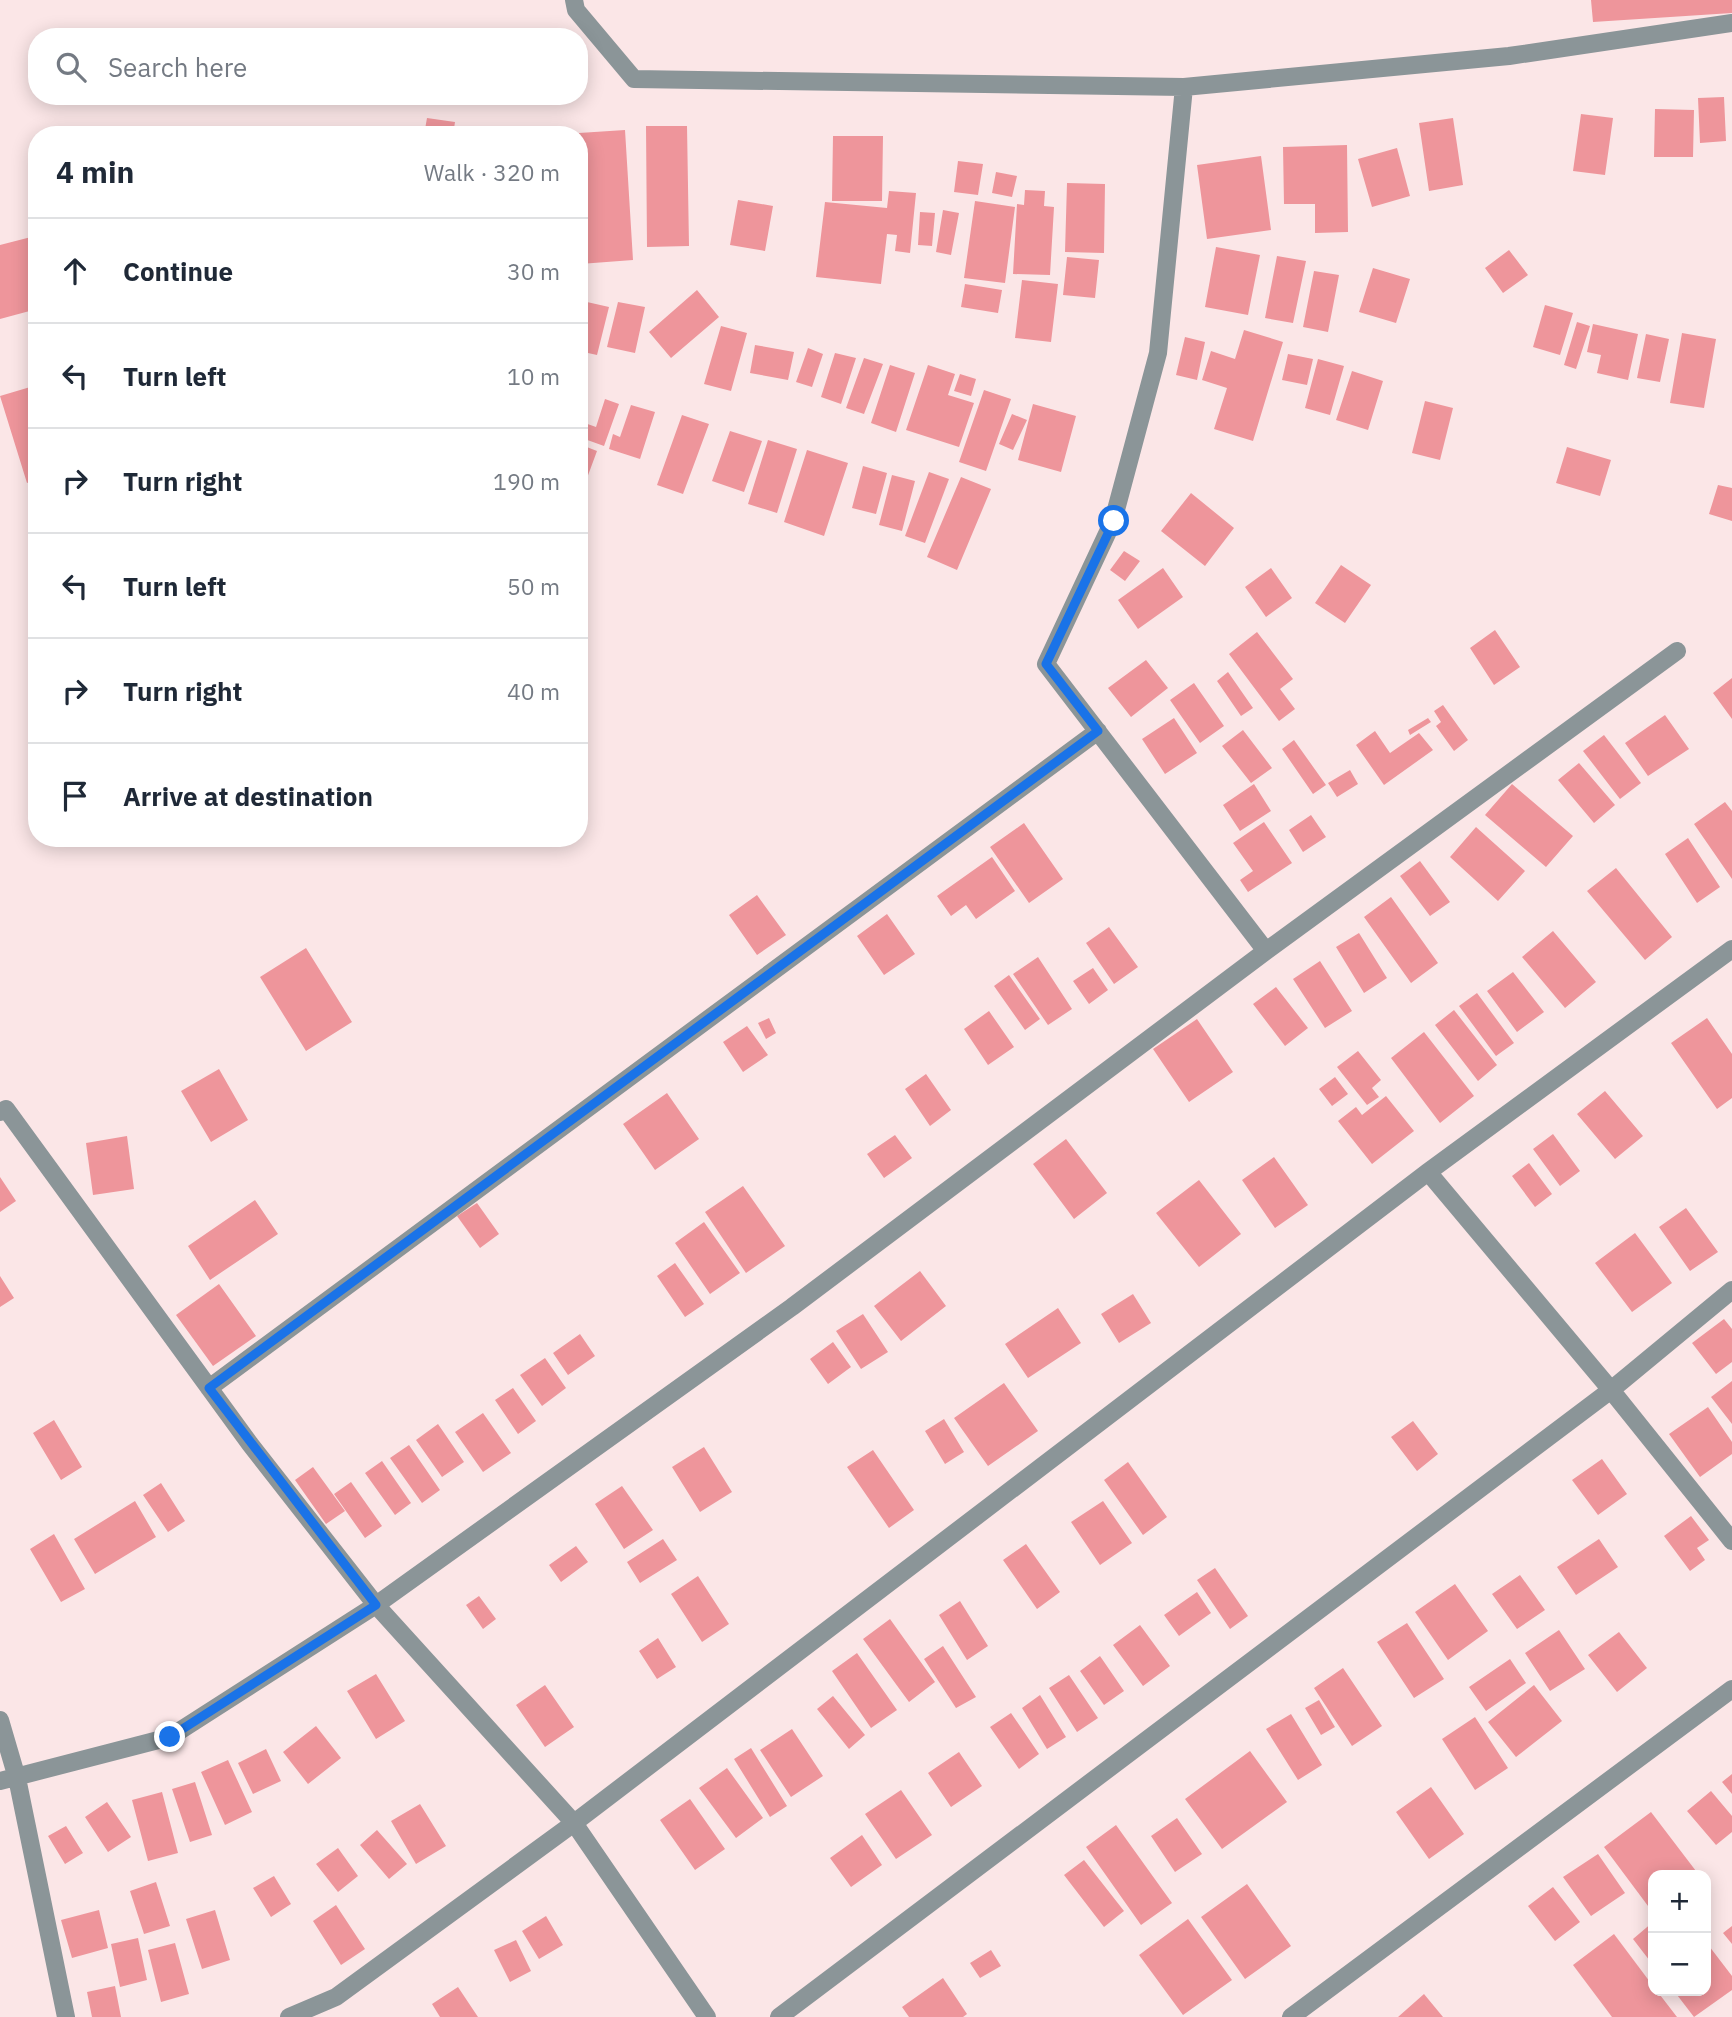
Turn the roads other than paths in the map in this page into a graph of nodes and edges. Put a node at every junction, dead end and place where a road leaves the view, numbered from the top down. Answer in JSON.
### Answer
{"nodes":[{"id":1,"x":574,"y":0,"type":"edge"},
{"id":2,"x":1732,"y":23,"type":"edge"},
{"id":3,"x":1184,"y":87,"type":"junction"},
{"id":4,"x":1677,"y":651,"type":"dead end"},
{"id":5,"x":1098,"y":731,"type":"junction"},
{"id":6,"x":1732,"y":949,"type":"edge"},
{"id":7,"x":1266,"y":951,"type":"junction"},
{"id":8,"x":0,"y":1112,"type":"edge"},
{"id":9,"x":1428,"y":1172,"type":"junction"},
{"id":10,"x":1732,"y":1290,"type":"edge"},
{"id":11,"x":209,"y":1388,"type":"junction"},
{"id":12,"x":1612,"y":1390,"type":"junction"},
{"id":13,"x":1732,"y":1541,"type":"edge"},
{"id":14,"x":376,"y":1605,"type":"junction"},
{"id":15,"x":1732,"y":1689,"type":"edge"},
{"id":16,"x":0,"y":1720,"type":"edge"},
{"id":17,"x":9,"y":1780,"type":"edge"},
{"id":18,"x":574,"y":1823,"type":"junction"},
{"id":19,"x":66,"y":2017,"type":"edge"},
{"id":20,"x":289,"y":2017,"type":"edge"},
{"id":21,"x":707,"y":2017,"type":"edge"},
{"id":22,"x":779,"y":2017,"type":"edge"},
{"id":23,"x":1291,"y":2017,"type":"edge"}],
"edges":[{"from":1,"to":3,"type":"street"},
{"from":2,"to":3,"type":"street"},
{"from":3,"to":5,"type":"street"},
{"from":4,"to":7,"type":"street"},
{"from":5,"to":7,"type":"street"},
{"from":5,"to":11,"type":"street"},
{"from":6,"to":9,"type":"street"},
{"from":7,"to":14,"type":"street"},
{"from":8,"to":11,"type":"street"},
{"from":9,"to":12,"type":"street"},
{"from":9,"to":18,"type":"street"},
{"from":10,"to":12,"type":"street"},
{"from":11,"to":14,"type":"street"},
{"from":12,"to":13,"type":"street"},
{"from":12,"to":22,"type":"street"},
{"from":14,"to":17,"type":"street"},
{"from":14,"to":18,"type":"street"},
{"from":15,"to":23,"type":"street"},
{"from":16,"to":17,"type":"street"},
{"from":17,"to":19,"type":"street"},
{"from":18,"to":20,"type":"street"},
{"from":18,"to":21,"type":"street"}]}
